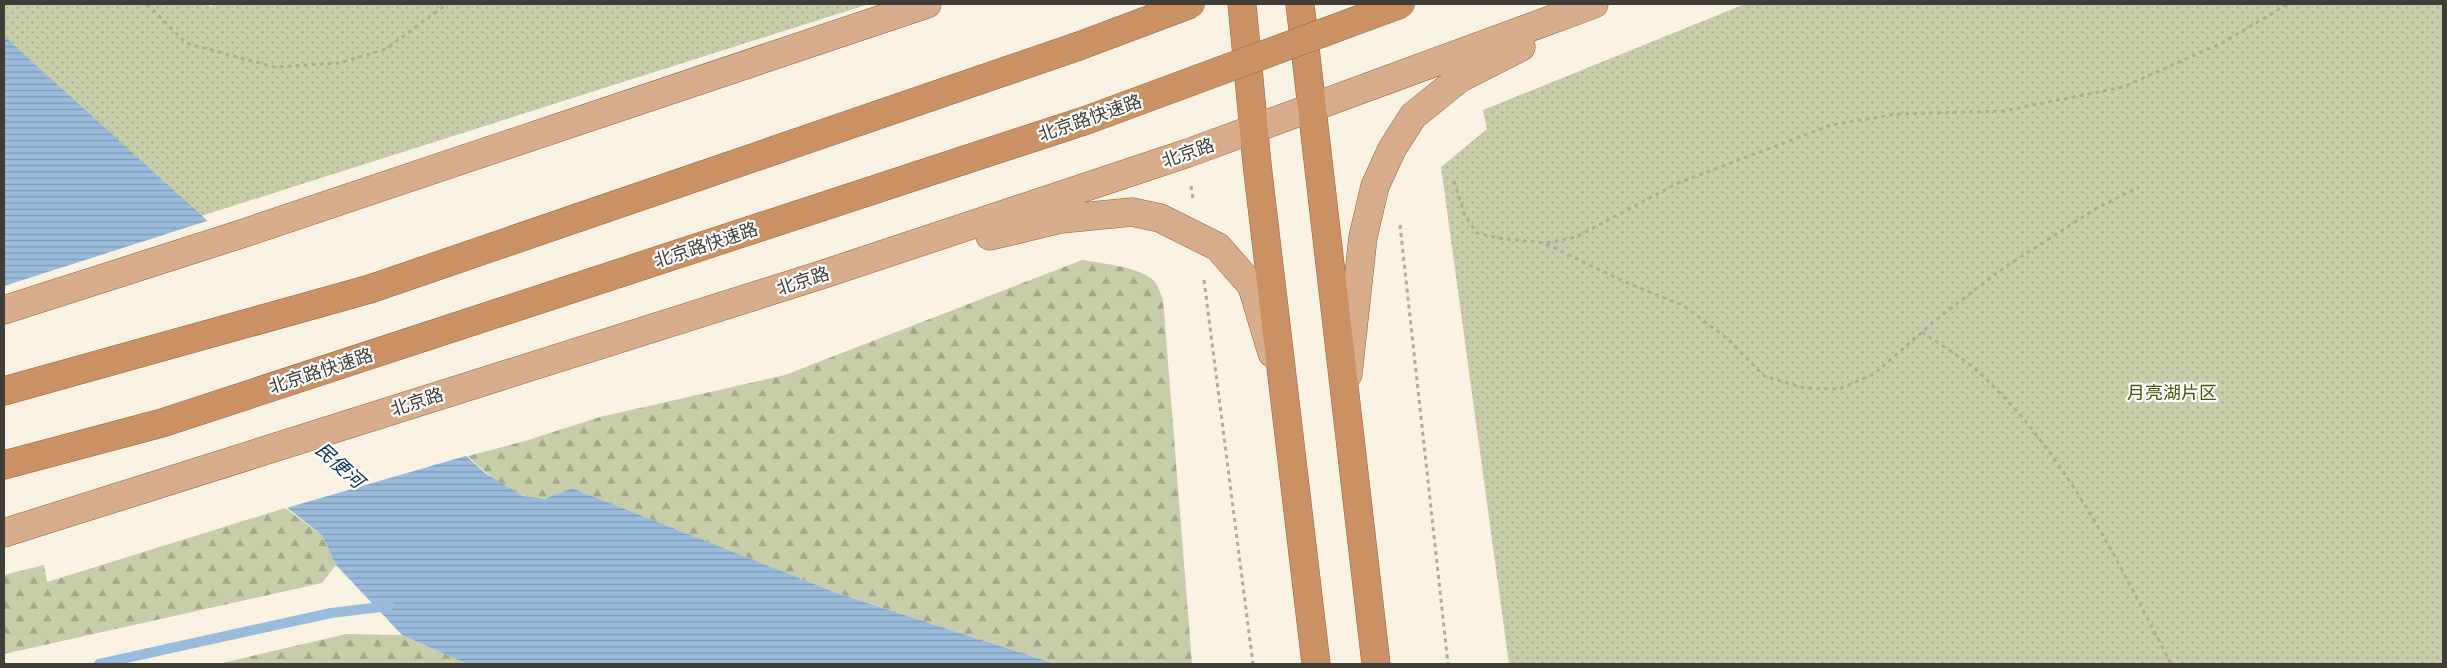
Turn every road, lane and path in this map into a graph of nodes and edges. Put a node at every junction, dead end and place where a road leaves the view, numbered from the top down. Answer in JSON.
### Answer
{"nodes":[{"id":1,"x":147,"y":4,"type":"edge"},
{"id":2,"x":447,"y":4,"type":"edge"},
{"id":3,"x":927,"y":4,"type":"edge"},
{"id":4,"x":1191,"y":4,"type":"edge"},
{"id":5,"x":1242,"y":4,"type":"edge"},
{"id":6,"x":1300,"y":4,"type":"edge"},
{"id":7,"x":1401,"y":4,"type":"edge"},
{"id":8,"x":1594,"y":4,"type":"edge"},
{"id":9,"x":1605,"y":4,"type":"edge"},
{"id":10,"x":2288,"y":4,"type":"edge"},
{"id":11,"x":1313,"y":108,"type":"junction"},
{"id":12,"x":1254,"y":130,"type":"junction"},
{"id":13,"x":1454,"y":181,"type":"dead end"},
{"id":14,"x":1191,"y":186,"type":"dead end"},
{"id":15,"x":2139,"y":187,"type":"dead end"},
{"id":16,"x":1399,"y":219,"type":"dead end"},
{"id":17,"x":1198,"y":237,"type":"junction"},
{"id":18,"x":1546,"y":243,"type":"junction"},
{"id":19,"x":821,"y":275,"type":"junction"},
{"id":20,"x":4,"y":310,"type":"edge"},
{"id":21,"x":1922,"y":332,"type":"junction"},
{"id":22,"x":4,"y":391,"type":"edge"},
{"id":23,"x":1284,"y":394,"type":"junction"},
{"id":24,"x":1346,"y":398,"type":"junction"},
{"id":25,"x":4,"y":465,"type":"edge"},
{"id":26,"x":4,"y":533,"type":"edge"},
{"id":27,"x":1253,"y":664,"type":"edge"},
{"id":28,"x":1316,"y":664,"type":"edge"},
{"id":29,"x":1376,"y":664,"type":"edge"},
{"id":30,"x":1448,"y":664,"type":"edge"},
{"id":31,"x":2171,"y":664,"type":"edge"}],
"edges":[{"from":1,"to":2,"type":"path"},
{"from":3,"to":20,"type":"main road"},
{"from":4,"to":22,"type":"highway","bridge":true},
{"from":5,"to":12,"type":"highway"},
{"from":6,"to":11,"type":"highway"},
{"from":7,"to":25,"type":"highway","name":"北京路快速路","bridge":true},
{"from":8,"to":11,"type":"main road","name":"北京路"},
{"from":9,"to":24,"type":"main road"},
{"from":10,"to":18,"type":"path"},
{"from":11,"to":12,"type":"main road","name":"北京路"},
{"from":11,"to":24,"type":"highway"},
{"from":12,"to":19,"type":"main road","name":"北京路"},
{"from":12,"to":23,"type":"highway"},
{"from":13,"to":18,"type":"path"},
{"from":14,"to":17,"type":"path"},
{"from":15,"to":21,"type":"path"},
{"from":16,"to":30,"type":"path"},
{"from":17,"to":19,"type":"main road"},
{"from":17,"to":23,"type":"main road"},
{"from":17,"to":27,"type":"path"},
{"from":18,"to":21,"type":"path"},
{"from":19,"to":26,"type":"main road","name":"北京路"},
{"from":21,"to":31,"type":"path"},
{"from":23,"to":28,"type":"highway"},
{"from":24,"to":29,"type":"highway"}]}
